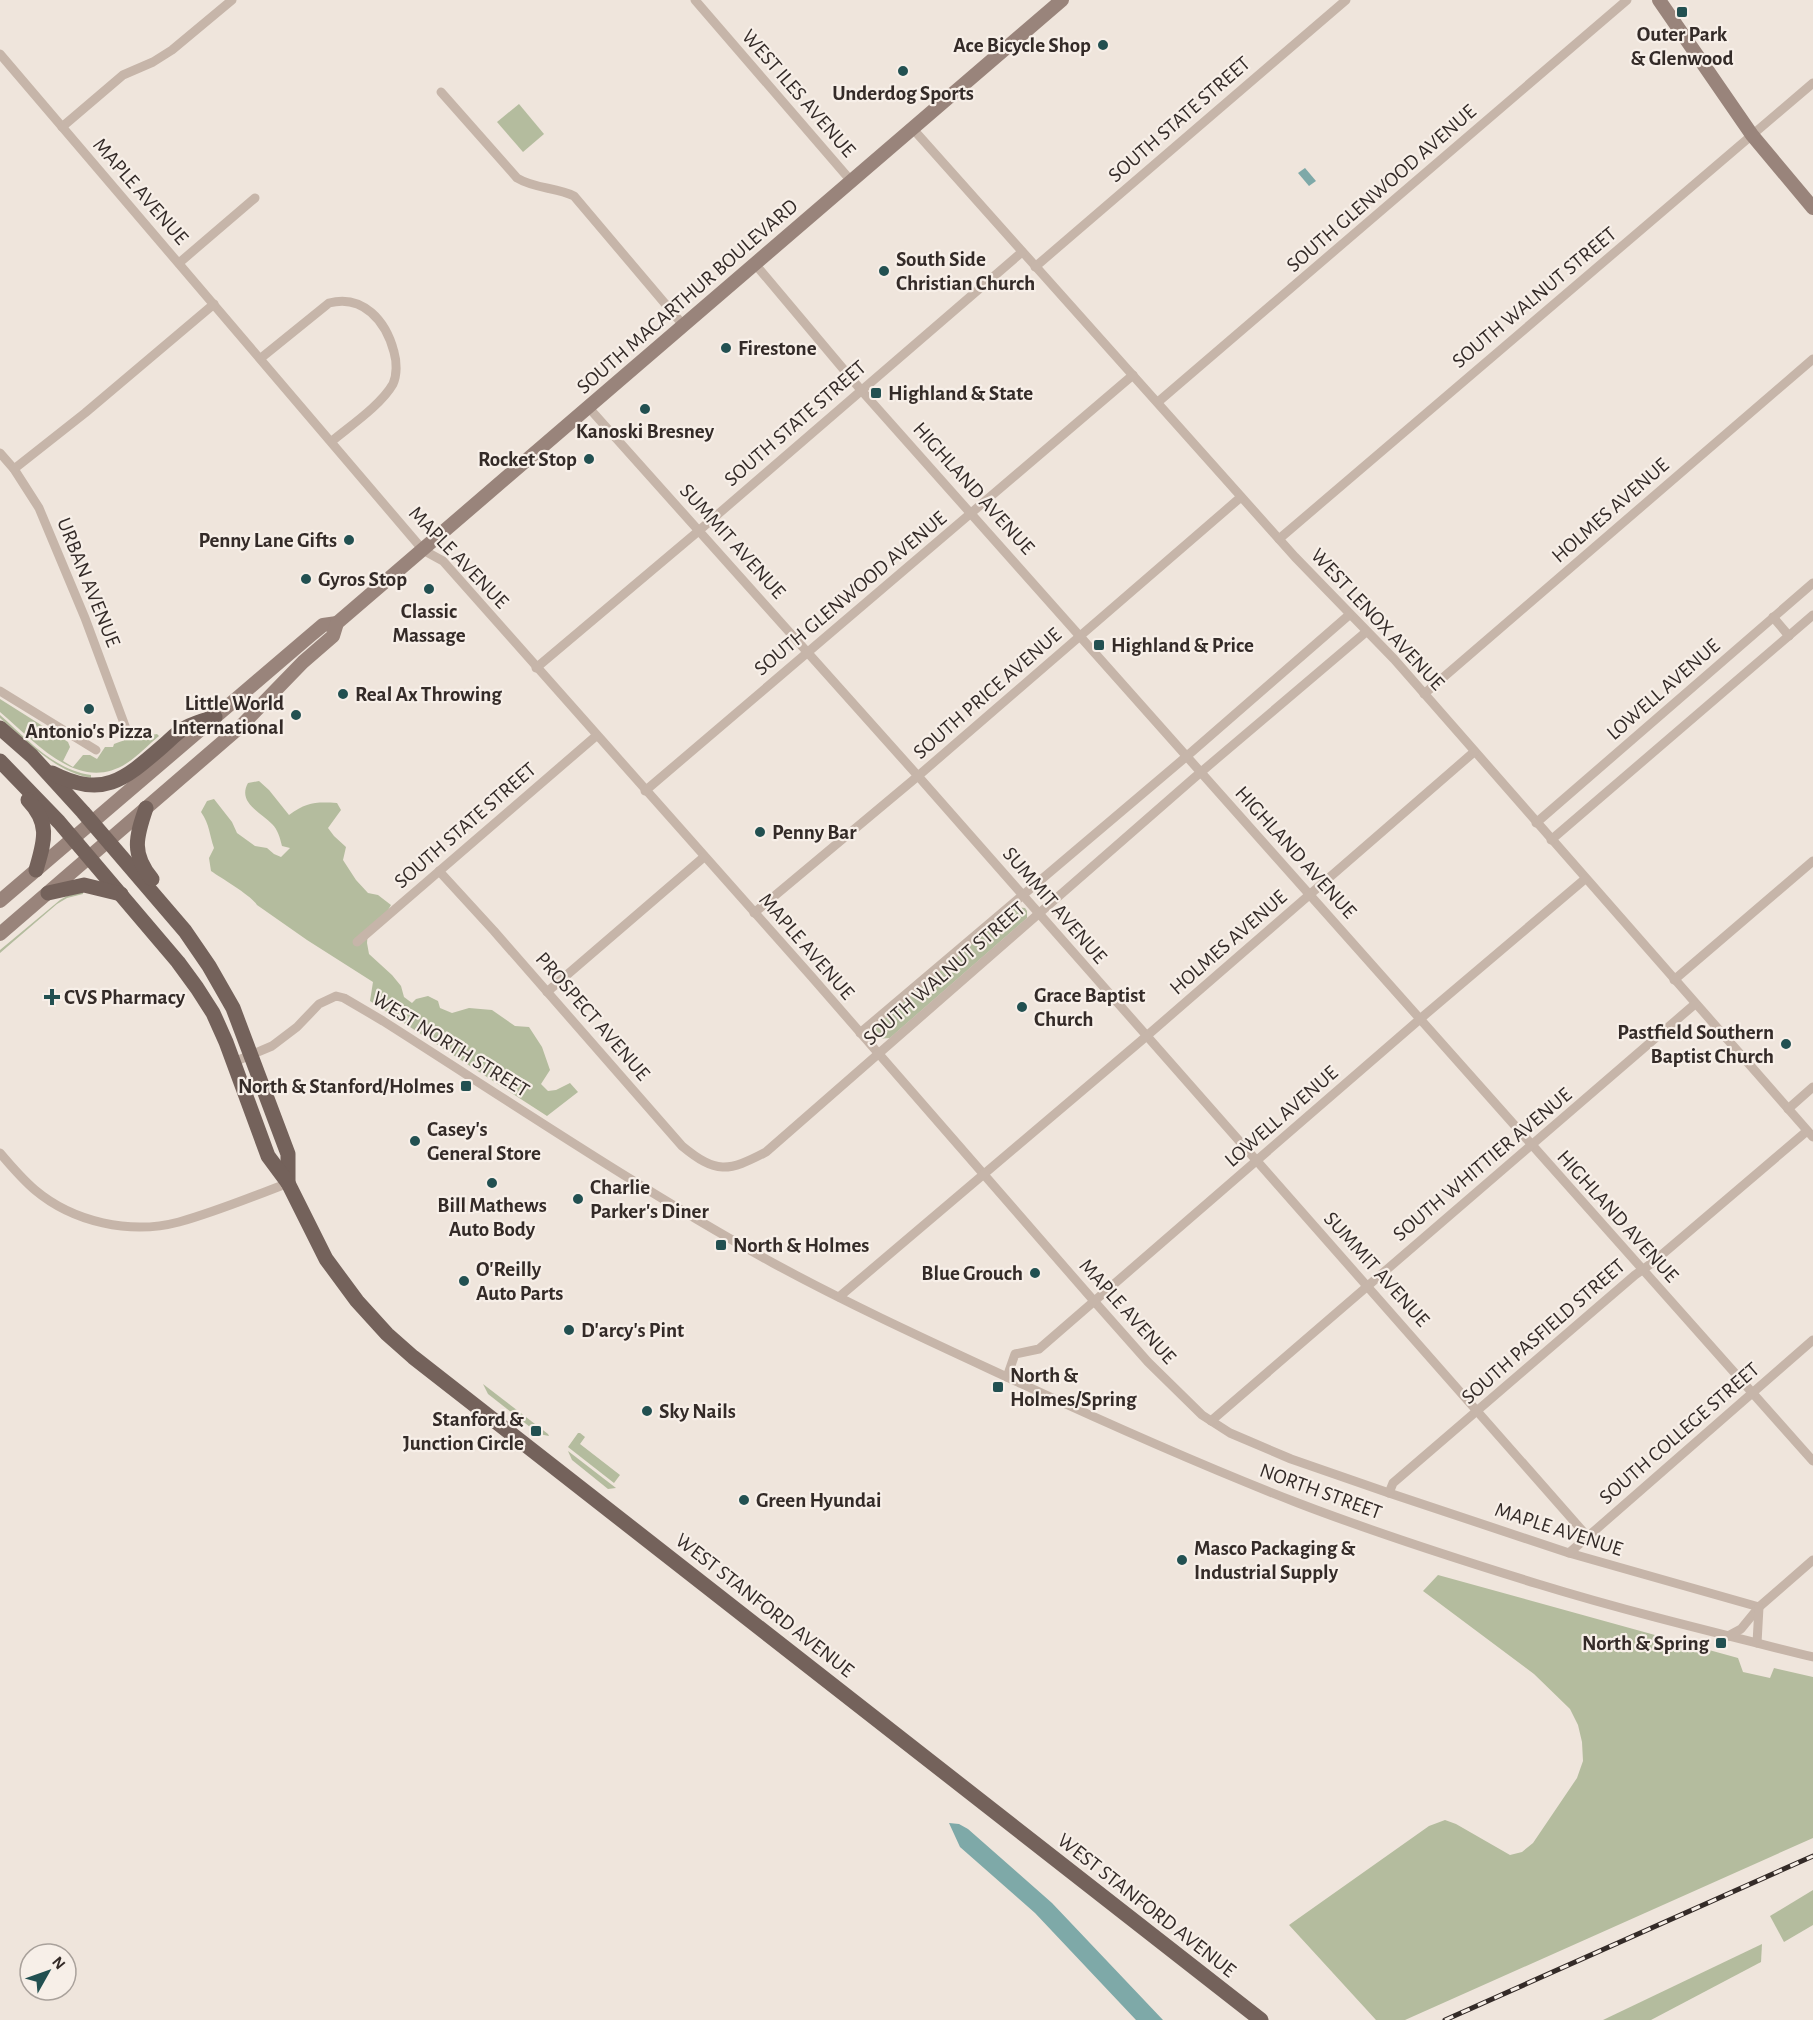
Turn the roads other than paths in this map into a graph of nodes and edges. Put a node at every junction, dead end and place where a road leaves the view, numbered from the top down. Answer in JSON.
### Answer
{"nodes":[{"id":1,"x":232,"y":0,"type":"edge"},
{"id":2,"x":695,"y":0,"type":"edge"},
{"id":3,"x":1062,"y":0,"type":"edge"},
{"id":4,"x":1346,"y":0,"type":"edge"},
{"id":5,"x":1627,"y":0,"type":"edge"},
{"id":6,"x":1659,"y":0,"type":"edge"},
{"id":7,"x":0,"y":54,"type":"edge"},
{"id":8,"x":1813,"y":83,"type":"edge"},
{"id":9,"x":441,"y":92,"type":"dead end"},
{"id":10,"x":62,"y":127,"type":"junction"},
{"id":11,"x":913,"y":129,"type":"junction"},
{"id":12,"x":1752,"y":135,"type":"junction"},
{"id":13,"x":852,"y":182,"type":"junction"},
{"id":14,"x":255,"y":198,"type":"dead end"},
{"id":15,"x":1813,"y":208,"type":"edge"},
{"id":16,"x":1022,"y":252,"type":"junction"},
{"id":17,"x":179,"y":263,"type":"junction"},
{"id":18,"x":755,"y":264,"type":"junction"},
{"id":19,"x":1035,"y":267,"type":"junction"},
{"id":20,"x":214,"y":304,"type":"junction"},
{"id":21,"x":684,"y":326,"type":"junction"},
{"id":22,"x":261,"y":358,"type":"junction"},
{"id":23,"x":1813,"y":359,"type":"edge"},
{"id":24,"x":1133,"y":375,"type":"junction"},
{"id":25,"x":861,"y":390,"type":"junction"},
{"id":26,"x":1158,"y":402,"type":"junction"},
{"id":27,"x":589,"y":408,"type":"junction"},
{"id":28,"x":332,"y":441,"type":"junction"},
{"id":29,"x":0,"y":453,"type":"edge"},
{"id":30,"x":14,"y":469,"type":"junction"},
{"id":31,"x":1241,"y":498,"type":"junction"},
{"id":32,"x":972,"y":513,"type":"junction"},
{"id":33,"x":699,"y":530,"type":"junction"},
{"id":34,"x":1279,"y":539,"type":"junction"},
{"id":35,"x":423,"y":550,"type":"junction"},
{"id":36,"x":1813,"y":584,"type":"edge"},
{"id":37,"x":1349,"y":615,"type":"junction"},
{"id":38,"x":1813,"y":615,"type":"edge"},
{"id":39,"x":1773,"y":617,"type":"junction"},
{"id":40,"x":337,"y":623,"type":"junction"},
{"id":41,"x":1366,"y":632,"type":"junction"},
{"id":42,"x":1081,"y":636,"type":"junction"},
{"id":43,"x":1789,"y":636,"type":"junction"},
{"id":44,"x":807,"y":653,"type":"junction"},
{"id":45,"x":537,"y":668,"type":"junction"},
{"id":46,"x":1428,"y":690,"type":"junction"},
{"id":47,"x":0,"y":691,"type":"edge"},
{"id":48,"x":215,"y":717,"type":"junction"},
{"id":49,"x":0,"y":728,"type":"edge"},
{"id":50,"x":128,"y":734,"type":"dead end"},
{"id":51,"x":596,"y":736,"type":"junction"},
{"id":52,"x":96,"y":750,"type":"dead end"},
{"id":53,"x":1474,"y":752,"type":"junction"},
{"id":54,"x":1187,"y":756,"type":"junction"},
{"id":55,"x":36,"y":759,"type":"junction"},
{"id":56,"x":0,"y":761,"type":"edge"},
{"id":57,"x":1202,"y":772,"type":"junction"},
{"id":58,"x":0,"y":773,"type":"edge"},
{"id":59,"x":918,"y":776,"type":"junction"},
{"id":60,"x":645,"y":790,"type":"junction"},
{"id":61,"x":146,"y":808,"type":"junction"},
{"id":62,"x":92,"y":822,"type":"junction"},
{"id":63,"x":1536,"y":823,"type":"junction"},
{"id":64,"x":73,"y":838,"type":"junction"},
{"id":65,"x":1551,"y":840,"type":"junction"},
{"id":66,"x":108,"y":841,"type":"junction"},
{"id":67,"x":704,"y":857,"type":"junction"},
{"id":68,"x":89,"y":858,"type":"junction"},
{"id":69,"x":1813,"y":861,"type":"edge"},
{"id":70,"x":36,"y":870,"type":"junction"},
{"id":71,"x":439,"y":871,"type":"junction"},
{"id":72,"x":1585,"y":879,"type":"junction"},
{"id":73,"x":48,"y":893,"type":"junction"},
{"id":74,"x":121,"y":894,"type":"junction"},
{"id":75,"x":1310,"y":894,"type":"junction"},
{"id":76,"x":1023,"y":896,"type":"junction"},
{"id":77,"x":0,"y":901,"type":"edge"},
{"id":78,"x":754,"y":913,"type":"junction"},
{"id":79,"x":1039,"y":914,"type":"junction"},
{"id":80,"x":185,"y":931,"type":"junction"},
{"id":81,"x":0,"y":934,"type":"edge"},
{"id":82,"x":357,"y":942,"type":"dead end"},
{"id":83,"x":1674,"y":980,"type":"junction"},
{"id":84,"x":547,"y":992,"type":"junction"},
{"id":85,"x":1695,"y":1004,"type":"junction"},
{"id":86,"x":1420,"y":1019,"type":"junction"},
{"id":87,"x":860,"y":1033,"type":"junction"},
{"id":88,"x":1147,"y":1035,"type":"junction"},
{"id":89,"x":878,"y":1054,"type":"junction"},
{"id":90,"x":252,"y":1055,"type":"junction"},
{"id":91,"x":234,"y":1062,"type":"junction"},
{"id":92,"x":1813,"y":1087,"type":"edge"},
{"id":93,"x":1788,"y":1109,"type":"junction"},
{"id":94,"x":1810,"y":1134,"type":"edge"},
{"id":95,"x":1532,"y":1146,"type":"junction"},
{"id":96,"x":0,"y":1153,"type":"edge"},
{"id":97,"x":1257,"y":1161,"type":"junction"},
{"id":98,"x":731,"y":1167,"type":"joint"},
{"id":99,"x":983,"y":1176,"type":"junction"},
{"id":100,"x":288,"y":1183,"type":"junction"},
{"id":101,"x":1642,"y":1270,"type":"junction"},
{"id":102,"x":1367,"y":1286,"type":"junction"},
{"id":103,"x":839,"y":1297,"type":"junction"},
{"id":104,"x":1094,"y":1301,"type":"junction"},
{"id":105,"x":1813,"y":1340,"type":"edge"},
{"id":106,"x":1007,"y":1377,"type":"junction"},
{"id":107,"x":1752,"y":1393,"type":"junction"},
{"id":108,"x":1477,"y":1411,"type":"junction"},
{"id":109,"x":1211,"y":1421,"type":"junction"},
{"id":110,"x":1813,"y":1461,"type":"edge"},
{"id":111,"x":1389,"y":1493,"type":"junction"},
{"id":112,"x":1587,"y":1536,"type":"junction"},
{"id":113,"x":1569,"y":1553,"type":"junction"},
{"id":114,"x":1813,"y":1560,"type":"edge"},
{"id":115,"x":1759,"y":1607,"type":"junction"},
{"id":116,"x":1728,"y":1635,"type":"junction"},
{"id":117,"x":1757,"y":1643,"type":"junction"},
{"id":118,"x":1813,"y":1657,"type":"edge"},
{"id":119,"x":1261,"y":2020,"type":"edge"}],
"edges":[{"from":1,"to":10,"type":"street"},
{"from":2,"to":13,"type":"street","name":"WEST ILES AVENUE"},
{"from":3,"to":11,"type":"main road","name":"SOUTH MACARTHUR BOULEVARD"},
{"from":4,"to":19,"type":"street","name":"SOUTH STATE STREET"},
{"from":5,"to":26,"type":"street","name":"SOUTH GLENWOOD AVENUE"},
{"from":6,"to":12,"type":"main road"},
{"from":7,"to":10,"type":"street","name":"MAPLE AVENUE"},
{"from":8,"to":12,"type":"street","name":"SOUTH WALNUT STREET"},
{"from":9,"to":21,"type":"street"},
{"from":10,"to":17,"type":"street","name":"MAPLE AVENUE"},
{"from":11,"to":13,"type":"main road","name":"SOUTH MACARTHUR BOULEVARD"},
{"from":11,"to":16,"type":"street","name":"WEST LENOX AVENUE"},
{"from":12,"to":15,"type":"main road"},
{"from":12,"to":34,"type":"street","name":"SOUTH WALNUT STREET"},
{"from":13,"to":18,"type":"main road","name":"SOUTH MACARTHUR BOULEVARD"},
{"from":14,"to":17,"type":"street"},
{"from":16,"to":19,"type":"street","name":"WEST LENOX AVENUE"},
{"from":16,"to":25,"type":"street","name":"SOUTH STATE STREET"},
{"from":17,"to":20,"type":"street","name":"MAPLE AVENUE"},
{"from":18,"to":21,"type":"main road","name":"SOUTH MACARTHUR BOULEVARD"},
{"from":18,"to":25,"type":"street","name":"HIGHLAND AVENUE"},
{"from":19,"to":24,"type":"street","name":"WEST LENOX AVENUE"},
{"from":20,"to":22,"type":"street","name":"MAPLE AVENUE"},
{"from":20,"to":30,"type":"street"},
{"from":21,"to":27,"type":"main road","name":"SOUTH MACARTHUR BOULEVARD"},
{"from":22,"to":28,"type":"street","name":"MAPLE AVENUE"},
{"from":22,"to":28,"type":"street"},
{"from":23,"to":46,"type":"street","name":"HOLMES AVENUE"},
{"from":24,"to":26,"type":"street","name":"WEST LENOX AVENUE"},
{"from":24,"to":32,"type":"street","name":"SOUTH GLENWOOD AVENUE"},
{"from":25,"to":32,"type":"street","name":"HIGHLAND AVENUE"},
{"from":25,"to":33,"type":"street","name":"SOUTH STATE STREET"},
{"from":26,"to":31,"type":"street","name":"WEST LENOX AVENUE"},
{"from":27,"to":33,"type":"street","name":"SUMMIT AVENUE"},
{"from":27,"to":35,"type":"main road","name":"SOUTH MACARTHUR BOULEVARD"},
{"from":28,"to":35,"type":"street","name":"MAPLE AVENUE"},
{"from":29,"to":30,"type":"street","name":"URBAN AVENUE"},
{"from":30,"to":50,"type":"street","name":"URBAN AVENUE"},
{"from":31,"to":34,"type":"street","name":"WEST LENOX AVENUE"},
{"from":31,"to":42,"type":"street","name":"SOUTH PRICE AVENUE"},
{"from":32,"to":42,"type":"street","name":"HIGHLAND AVENUE"},
{"from":32,"to":44,"type":"street","name":"SOUTH GLENWOOD AVENUE"},
{"from":33,"to":44,"type":"street","name":"SUMMIT AVENUE"},
{"from":33,"to":45,"type":"street","name":"SOUTH STATE STREET"},
{"from":34,"to":37,"type":"street","name":"WEST LENOX AVENUE"},
{"from":35,"to":40,"type":"main road","name":"SOUTH MACARTHUR BOULEVARD"},
{"from":35,"to":45,"type":"street","name":"MAPLE AVENUE"},
{"from":36,"to":39,"type":"street","name":"LOWELL AVENUE"},
{"from":37,"to":41,"type":"street","name":"WEST LENOX AVENUE"},
{"from":37,"to":54,"type":"street","name":"SOUTH WALNUT STREET"},
{"from":38,"to":43,"type":"street","name":"LOWELL AVENUE"},
{"from":39,"to":43,"type":"street"},
{"from":39,"to":63,"type":"street","name":"LOWELL AVENUE"},
{"from":40,"to":48,"type":"main road","name":"SOUTH MACARTHUR BOULEVARD"},
{"from":40,"to":61,"type":"main road","name":"SOUTH MACARTHUR BOULEVARD"},
{"from":41,"to":46,"type":"street","name":"WEST LENOX AVENUE"},
{"from":41,"to":57,"type":"street","name":"SOUTH WALNUT STREET"},
{"from":42,"to":54,"type":"street","name":"HIGHLAND AVENUE"},
{"from":42,"to":59,"type":"street","name":"SOUTH PRICE AVENUE"},
{"from":43,"to":65,"type":"street","name":"LOWELL AVENUE"},
{"from":44,"to":59,"type":"street","name":"SUMMIT AVENUE"},
{"from":44,"to":60,"type":"street","name":"SOUTH GLENWOOD AVENUE"},
{"from":45,"to":51,"type":"street","name":"MAPLE AVENUE"},
{"from":46,"to":53,"type":"street","name":"WEST LENOX AVENUE"},
{"from":47,"to":52,"type":"street"},
{"from":48,"to":55,"type":"main road"},
{"from":48,"to":62,"type":"main road","name":"SOUTH MACARTHUR BOULEVARD"},
{"from":49,"to":55,"type":"main road"},
{"from":51,"to":60,"type":"street","name":"MAPLE AVENUE"},
{"from":51,"to":71,"type":"street","name":"SOUTH STATE STREET"},
{"from":53,"to":63,"type":"street","name":"WEST LENOX AVENUE"},
{"from":53,"to":75,"type":"street","name":"HOLMES AVENUE"},
{"from":54,"to":57,"type":"street","name":"HIGHLAND AVENUE"},
{"from":54,"to":76,"type":"street","name":"SOUTH WALNUT STREET"},
{"from":55,"to":62,"type":"main road","name":"WEST STANFORD AVENUE"},
{"from":56,"to":64,"type":"main road","name":"WEST STANFORD AVENUE"},
{"from":57,"to":75,"type":"street","name":"HIGHLAND AVENUE"},
{"from":57,"to":79,"type":"street","name":"SOUTH WALNUT STREET"},
{"from":58,"to":70,"type":"main road"},
{"from":59,"to":76,"type":"street","name":"SUMMIT AVENUE"},
{"from":59,"to":78,"type":"street","name":"SOUTH PRICE AVENUE"},
{"from":60,"to":67,"type":"street","name":"MAPLE AVENUE"},
{"from":61,"to":66,"type":"main road","name":"SOUTH MACARTHUR BOULEVARD"},
{"from":61,"to":80,"type":"main road"},
{"from":62,"to":64,"type":"main road","name":"SOUTH MACARTHUR BOULEVARD"},
{"from":62,"to":66,"type":"main road","name":"WEST STANFORD AVENUE"},
{"from":63,"to":65,"type":"street","name":"WEST LENOX AVENUE"},
{"from":64,"to":68,"type":"main road","name":"WEST STANFORD AVENUE"},
{"from":64,"to":70,"type":"main road","name":"SOUTH MACARTHUR BOULEVARD"},
{"from":65,"to":72,"type":"street","name":"WEST LENOX AVENUE"},
{"from":66,"to":68,"type":"main road","name":"SOUTH MACARTHUR BOULEVARD"},
{"from":66,"to":80,"type":"main road","name":"WEST STANFORD AVENUE"},
{"from":67,"to":78,"type":"street","name":"MAPLE AVENUE"},
{"from":67,"to":84,"type":"street"},
{"from":68,"to":73,"type":"main road","name":"SOUTH MACARTHUR BOULEVARD"},
{"from":68,"to":74,"type":"main road","name":"WEST STANFORD AVENUE"},
{"from":69,"to":83,"type":"street"},
{"from":70,"to":77,"type":"main road","name":"SOUTH MACARTHUR BOULEVARD"},
{"from":71,"to":82,"type":"street","name":"SOUTH STATE STREET"},
{"from":71,"to":84,"type":"street","name":"PROSPECT AVENUE"},
{"from":72,"to":83,"type":"street","name":"WEST LENOX AVENUE"},
{"from":72,"to":86,"type":"street","name":"LOWELL AVENUE"},
{"from":73,"to":74,"type":"main road"},
{"from":73,"to":81,"type":"main road","name":"SOUTH MACARTHUR BOULEVARD"},
{"from":74,"to":91,"type":"main road","name":"WEST STANFORD AVENUE"},
{"from":75,"to":86,"type":"street","name":"HIGHLAND AVENUE"},
{"from":75,"to":88,"type":"street","name":"HOLMES AVENUE"},
{"from":76,"to":79,"type":"street","name":"SUMMIT AVENUE"},
{"from":76,"to":87,"type":"street","name":"SOUTH WALNUT STREET"},
{"from":78,"to":87,"type":"street","name":"MAPLE AVENUE"},
{"from":79,"to":88,"type":"street","name":"SUMMIT AVENUE"},
{"from":79,"to":89,"type":"street","name":"SOUTH WALNUT STREET"},
{"from":80,"to":90,"type":"main road","name":"WEST STANFORD AVENUE"},
{"from":83,"to":85,"type":"street","name":"WEST LENOX AVENUE"},
{"from":84,"to":98,"type":"street","name":"PROSPECT AVENUE"},
{"from":85,"to":93,"type":"street","name":"WEST LENOX AVENUE"},
{"from":85,"to":95,"type":"street","name":"SOUTH WHITTIER AVENUE"},
{"from":86,"to":95,"type":"street","name":"HIGHLAND AVENUE"},
{"from":86,"to":97,"type":"street","name":"LOWELL AVENUE"},
{"from":87,"to":89,"type":"street","name":"MAPLE AVENUE"},
{"from":88,"to":97,"type":"street","name":"SUMMIT AVENUE"},
{"from":88,"to":99,"type":"street","name":"HOLMES AVENUE"},
{"from":89,"to":98,"type":"street","name":"SOUTH WALNUT STREET"},
{"from":89,"to":99,"type":"street","name":"MAPLE AVENUE"},
{"from":90,"to":91,"type":"street","name":"WEST NORTH STREET"},
{"from":90,"to":100,"type":"main road","name":"WEST STANFORD AVENUE"},
{"from":90,"to":103,"type":"street","name":"WEST NORTH STREET"},
{"from":91,"to":100,"type":"main road","name":"WEST STANFORD AVENUE"},
{"from":92,"to":93,"type":"street"},
{"from":93,"to":94,"type":"street","name":"WEST LENOX AVENUE"},
{"from":94,"to":101,"type":"street","name":"SOUTH PASFIELD STREET"},
{"from":95,"to":101,"type":"street","name":"HIGHLAND AVENUE"},
{"from":95,"to":102,"type":"street","name":"SOUTH WHITTIER AVENUE"},
{"from":96,"to":100,"type":"street"},
{"from":97,"to":102,"type":"street","name":"SUMMIT AVENUE"},
{"from":97,"to":104,"type":"street","name":"LOWELL AVENUE"},
{"from":99,"to":103,"type":"street","name":"HOLMES AVENUE"},
{"from":99,"to":104,"type":"street","name":"MAPLE AVENUE"},
{"from":100,"to":119,"type":"main road","name":"WEST STANFORD AVENUE"},
{"from":101,"to":107,"type":"street","name":"HIGHLAND AVENUE"},
{"from":101,"to":108,"type":"street","name":"SOUTH PASFIELD STREET"},
{"from":102,"to":108,"type":"street","name":"SUMMIT AVENUE"},
{"from":102,"to":109,"type":"street","name":"SOUTH WHITTIER AVENUE"},
{"from":103,"to":106,"type":"street","name":"NORTH STREET"},
{"from":104,"to":106,"type":"street","name":"LOWELL AVENUE"},
{"from":104,"to":109,"type":"street","name":"MAPLE AVENUE"},
{"from":105,"to":107,"type":"street","name":"SOUTH COLLEGE STREET"},
{"from":106,"to":116,"type":"street","name":"NORTH STREET"},
{"from":107,"to":110,"type":"street","name":"HIGHLAND AVENUE"},
{"from":107,"to":112,"type":"street","name":"SOUTH COLLEGE STREET"},
{"from":108,"to":111,"type":"street","name":"SOUTH PASFIELD STREET"},
{"from":108,"to":112,"type":"street","name":"SUMMIT AVENUE"},
{"from":109,"to":111,"type":"street","name":"MAPLE AVENUE"},
{"from":111,"to":113,"type":"street","name":"MAPLE AVENUE"},
{"from":112,"to":113,"type":"street","name":"SOUTH COLLEGE STREET"},
{"from":113,"to":115,"type":"street","name":"MAPLE AVENUE"},
{"from":114,"to":115,"type":"street"},
{"from":115,"to":116,"type":"street"},
{"from":115,"to":117,"type":"street"},
{"from":116,"to":117,"type":"street","name":"NORTH STREET"},
{"from":117,"to":118,"type":"street","name":"NORTH STREET"}]}
